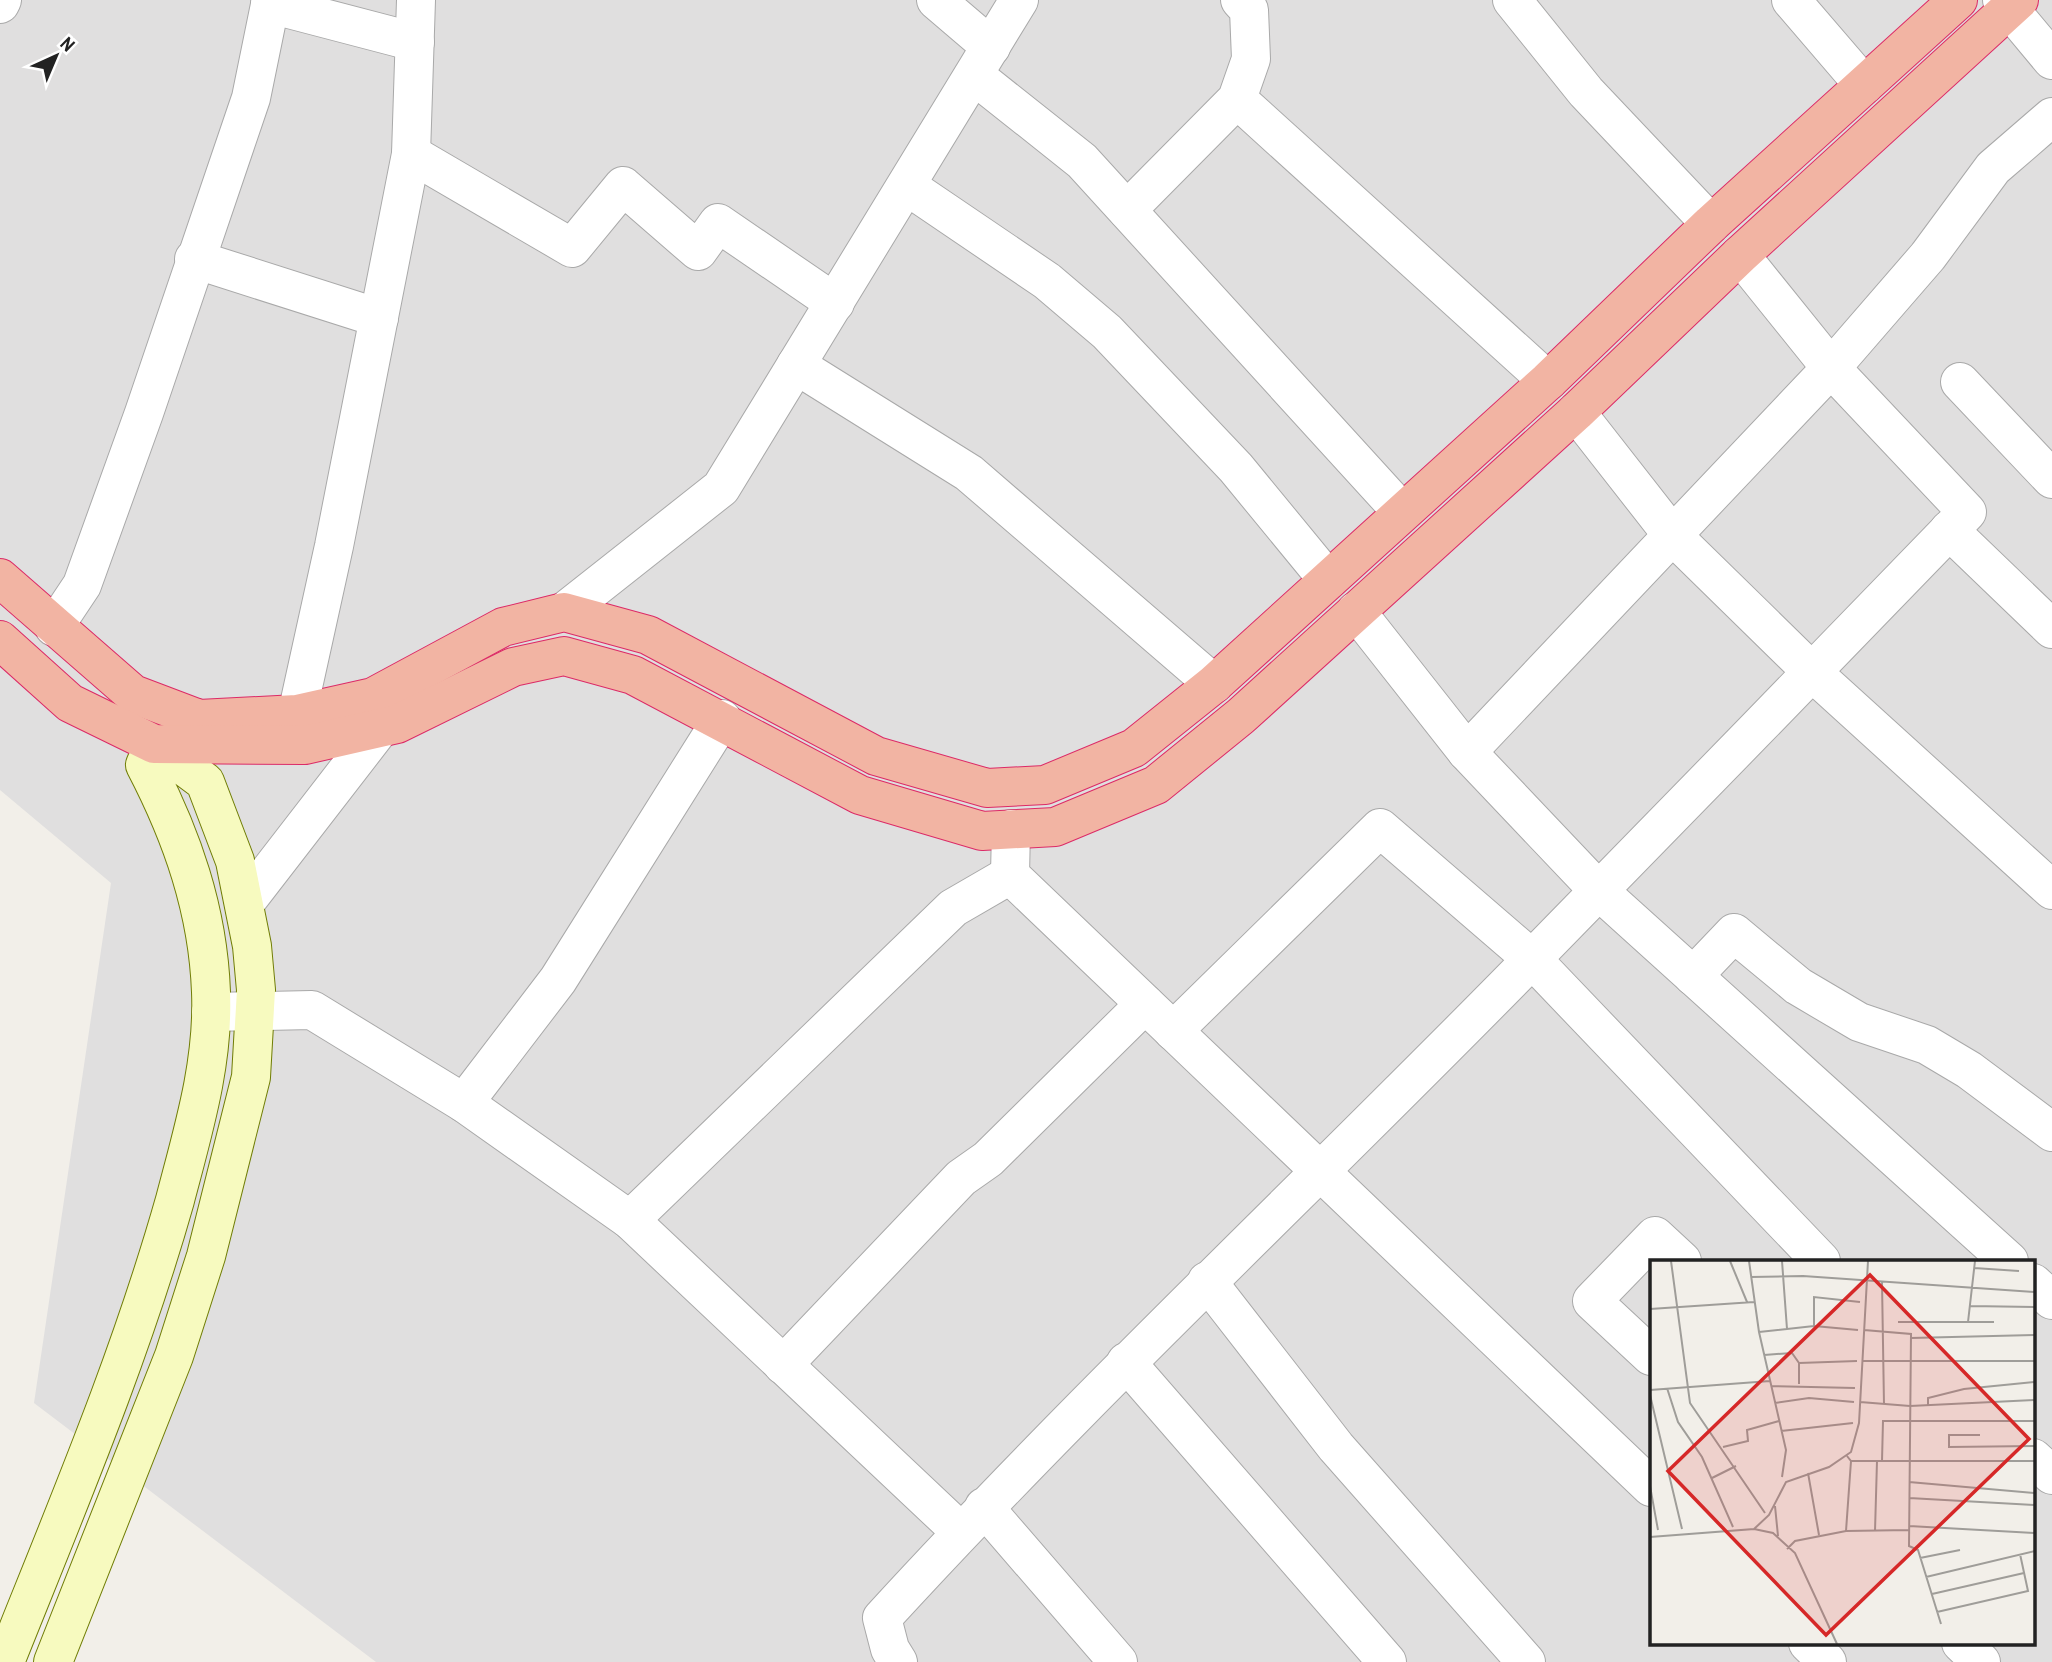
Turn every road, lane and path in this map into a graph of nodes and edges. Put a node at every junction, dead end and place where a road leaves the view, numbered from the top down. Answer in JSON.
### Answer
{"nodes":[{"id":1,"x":416,"y":0,"type":"edge"},
{"id":2,"x":936,"y":0,"type":"edge"},
{"id":3,"x":1019,"y":0,"type":"edge"},
{"id":4,"x":1240,"y":0,"type":"edge"},
{"id":5,"x":1512,"y":0,"type":"edge"},
{"id":6,"x":1791,"y":0,"type":"edge"},
{"id":7,"x":1958,"y":0,"type":"edge"},
{"id":8,"x":271,"y":2,"type":"edge"},
{"id":9,"x":2011,"y":3,"type":"edge"},
{"id":10,"x":415,"y":42,"type":"junction"},
{"id":11,"x":2052,"y":60,"type":"edge"},
{"id":12,"x":983,"y":62,"type":"junction"},
{"id":13,"x":1864,"y":85,"type":"junction"},
{"id":14,"x":1237,"y":99,"type":"junction"},
{"id":15,"x":2052,"y":117,"type":"edge"},
{"id":16,"x":411,"y":154,"type":"junction"},
{"id":17,"x":907,"y":186,"type":"junction"},
{"id":18,"x":1127,"y":210,"type":"junction"},
{"id":19,"x":1711,"y":224,"type":"junction"},
{"id":20,"x":1740,"y":255,"type":"junction"},
{"id":21,"x":194,"y":259,"type":"junction"},
{"id":22,"x":835,"y":303,"type":"junction"},
{"id":23,"x":379,"y":318,"type":"junction"},
{"id":24,"x":796,"y":365,"type":"junction"},
{"id":25,"x":1831,"y":368,"type":"junction"},
{"id":26,"x":1548,"y":382,"type":"junction"},
{"id":27,"x":1960,"y":382,"type":"dead end"},
{"id":28,"x":1576,"y":412,"type":"junction"},
{"id":29,"x":2052,"y":479,"type":"edge"},
{"id":30,"x":1402,"y":512,"type":"junction"},
{"id":31,"x":1949,"y":530,"type":"junction"},
{"id":32,"x":1673,"y":537,"type":"junction"},
{"id":33,"x":0,"y":578,"type":"edge"},
{"id":34,"x":1328,"y":580,"type":"junction"},
{"id":35,"x":1356,"y":611,"type":"junction"},
{"id":36,"x":564,"y":612,"type":"junction"},
{"id":37,"x":54,"y":627,"type":"junction"},
{"id":38,"x":2052,"y":629,"type":"edge"},
{"id":39,"x":0,"y":640,"type":"edge"},
{"id":40,"x":1813,"y":673,"type":"junction"},
{"id":41,"x":1214,"y":684,"type":"junction"},
{"id":42,"x":297,"y":714,"type":"junction"},
{"id":43,"x":722,"y":719,"type":"junction"},
{"id":44,"x":381,"y":727,"type":"junction"},
{"id":45,"x":154,"y":744,"type":"junction"},
{"id":46,"x":1467,"y":752,"type":"junction"},
{"id":47,"x":1011,"y":829,"type":"junction"},
{"id":48,"x":1010,"y":875,"type":"junction"},
{"id":49,"x":1598,"y":890,"type":"junction"},
{"id":50,"x":2052,"y":890,"type":"edge"},
{"id":51,"x":245,"y":903,"type":"junction"},
{"id":52,"x":1532,"y":959,"type":"junction"},
{"id":53,"x":1693,"y":976,"type":"junction"},
{"id":54,"x":1145,"y":1004,"type":"junction"},
{"id":55,"x":256,"y":1011,"type":"junction"},
{"id":56,"x":211,"y":1012,"type":"junction"},
{"id":57,"x":1173,"y":1031,"type":"junction"},
{"id":58,"x":464,"y":1103,"type":"junction"},
{"id":59,"x":2052,"y":1132,"type":"edge"},
{"id":60,"x":1318,"y":1171,"type":"junction"},
{"id":61,"x":630,"y":1220,"type":"junction"},
{"id":62,"x":1681,"y":1260,"type":"edge"},
{"id":63,"x":1820,"y":1260,"type":"edge"},
{"id":64,"x":2008,"y":1260,"type":"edge"},
{"id":65,"x":1207,"y":1282,"type":"junction"},
{"id":66,"x":2035,"y":1285,"type":"edge"},
{"id":67,"x":2052,"y":1300,"type":"edge"},
{"id":68,"x":1650,"y":1355,"type":"edge"},
{"id":69,"x":1126,"y":1362,"type":"junction"},
{"id":70,"x":783,"y":1364,"type":"junction"},
{"id":71,"x":2035,"y":1460,"type":"edge"},
{"id":72,"x":2052,"y":1475,"type":"edge"},
{"id":73,"x":1650,"y":1486,"type":"edge"},
{"id":74,"x":972,"y":1520,"type":"junction"},
{"id":75,"x":1809,"y":1644,"type":"edge"},
{"id":76,"x":1962,"y":1644,"type":"edge"},
{"id":77,"x":5,"y":1662,"type":"edge"},
{"id":78,"x":53,"y":1662,"type":"edge"},
{"id":79,"x":898,"y":1662,"type":"edge"},
{"id":80,"x":1118,"y":1662,"type":"edge"},
{"id":81,"x":1387,"y":1662,"type":"edge"},
{"id":82,"x":1526,"y":1662,"type":"edge"},
{"id":83,"x":1827,"y":1662,"type":"edge"},
{"id":84,"x":1981,"y":1662,"type":"edge"}],
"edges":[{"from":1,"to":10,"type":"street"},
{"from":2,"to":12,"type":"street"},
{"from":3,"to":12,"type":"street"},
{"from":4,"to":14,"type":"street"},
{"from":5,"to":19,"type":"street"},
{"from":6,"to":13,"type":"street"},
{"from":7,"to":13,"type":"highway"},
{"from":8,"to":10,"type":"street"},
{"from":8,"to":21,"type":"street"},
{"from":9,"to":11,"type":"street"},
{"from":9,"to":20,"type":"highway"},
{"from":10,"to":16,"type":"street"},
{"from":12,"to":17,"type":"street"},
{"from":12,"to":18,"type":"street"},
{"from":13,"to":19,"type":"highway"},
{"from":14,"to":18,"type":"street"},
{"from":14,"to":26,"type":"street"},
{"from":15,"to":25,"type":"street"},
{"from":16,"to":22,"type":"street"},
{"from":16,"to":23,"type":"street"},
{"from":17,"to":22,"type":"street"},
{"from":17,"to":34,"type":"street"},
{"from":18,"to":30,"type":"street"},
{"from":19,"to":26,"type":"highway"},
{"from":20,"to":25,"type":"street"},
{"from":20,"to":28,"type":"highway"},
{"from":21,"to":23,"type":"street"},
{"from":21,"to":37,"type":"street"},
{"from":22,"to":24,"type":"street"},
{"from":23,"to":42,"type":"street"},
{"from":24,"to":36,"type":"street"},
{"from":24,"to":41,"type":"street"},
{"from":25,"to":31,"type":"street"},
{"from":25,"to":32,"type":"street"},
{"from":26,"to":30,"type":"highway"},
{"from":27,"to":29,"type":"street"},
{"from":28,"to":32,"type":"street"},
{"from":28,"to":35,"type":"highway"},
{"from":30,"to":34,"type":"highway"},
{"from":31,"to":38,"type":"street"},
{"from":31,"to":40,"type":"street"},
{"from":32,"to":40,"type":"street"},
{"from":32,"to":46,"type":"street"},
{"from":33,"to":37,"type":"highway"},
{"from":34,"to":41,"type":"highway"},
{"from":35,"to":46,"type":"street"},
{"from":35,"to":47,"type":"highway"},
{"from":36,"to":41,"type":"highway"},
{"from":36,"to":42,"type":"highway"},
{"from":37,"to":42,"type":"highway"},
{"from":39,"to":45,"type":"highway"},
{"from":40,"to":49,"type":"street"},
{"from":40,"to":50,"type":"street"},
{"from":43,"to":44,"type":"highway"},
{"from":43,"to":47,"type":"highway"},
{"from":43,"to":58,"type":"street"},
{"from":44,"to":45,"type":"highway"},
{"from":44,"to":51,"type":"street"},
{"from":45,"to":51,"type":"main road"},
{"from":45,"to":56,"type":"main road"},
{"from":46,"to":49,"type":"street"},
{"from":47,"to":48,"type":"street"},
{"from":48,"to":54,"type":"street"},
{"from":48,"to":61,"type":"street"},
{"from":49,"to":52,"type":"street"},
{"from":49,"to":53,"type":"street"},
{"from":51,"to":55,"type":"main road"},
{"from":52,"to":57,"type":"street"},
{"from":52,"to":60,"type":"street"},
{"from":52,"to":63,"type":"street"},
{"from":53,"to":59,"type":"street"},
{"from":53,"to":64,"type":"street"},
{"from":54,"to":57,"type":"street"},
{"from":54,"to":70,"type":"street"},
{"from":55,"to":56,"type":"street"},
{"from":55,"to":58,"type":"street"},
{"from":55,"to":78,"type":"main road"},
{"from":56,"to":77,"type":"main road"},
{"from":57,"to":60,"type":"street"},
{"from":58,"to":61,"type":"street"},
{"from":60,"to":65,"type":"street"},
{"from":60,"to":73,"type":"street"},
{"from":61,"to":70,"type":"street"},
{"from":62,"to":68,"type":"street"},
{"from":65,"to":69,"type":"street"},
{"from":65,"to":82,"type":"street"},
{"from":66,"to":67,"type":"street"},
{"from":69,"to":74,"type":"street"},
{"from":69,"to":81,"type":"street"},
{"from":70,"to":74,"type":"street"},
{"from":71,"to":72,"type":"street"},
{"from":74,"to":79,"type":"street"},
{"from":74,"to":80,"type":"street"},
{"from":75,"to":83,"type":"street"},
{"from":76,"to":84,"type":"street"}]}
